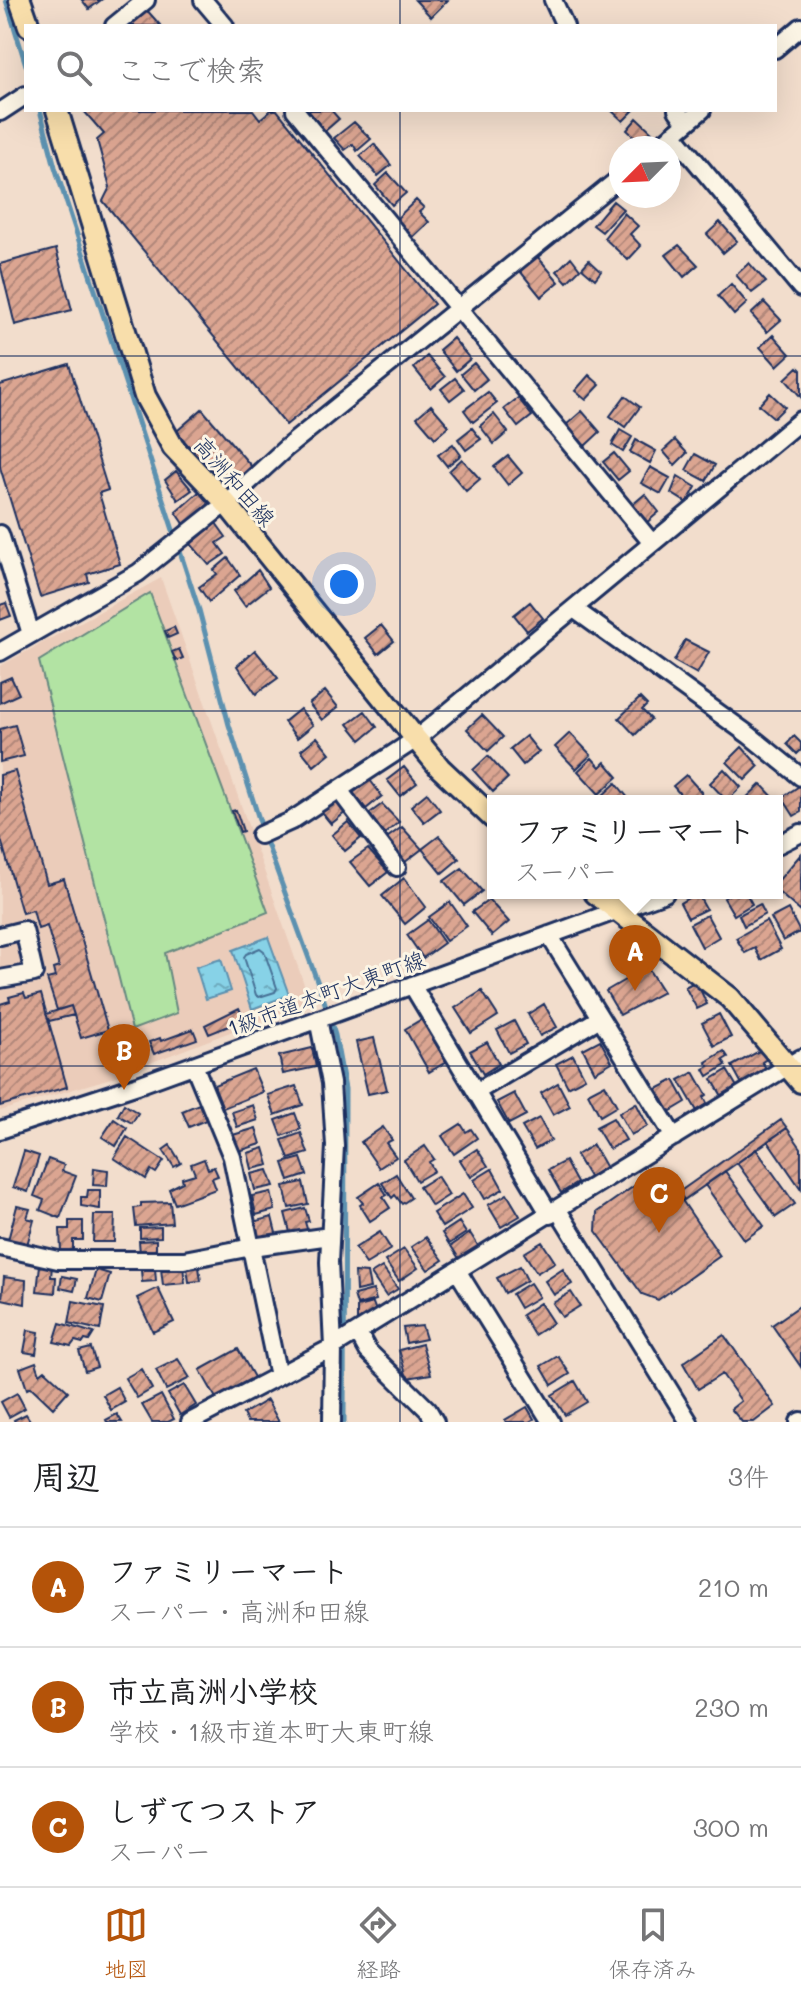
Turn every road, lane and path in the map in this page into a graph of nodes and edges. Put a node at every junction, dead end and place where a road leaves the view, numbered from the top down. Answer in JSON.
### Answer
{"nodes":[{"id":1,"x":20,"y":0,"type":"edge"},
{"id":2,"x":146,"y":0,"type":"edge"},
{"id":3,"x":203,"y":0,"type":"edge"},
{"id":4,"x":553,"y":0,"type":"edge"},
{"id":5,"x":28,"y":24,"type":"edge"},
{"id":6,"x":116,"y":24,"type":"edge"},
{"id":7,"x":223,"y":24,"type":"edge"},
{"id":8,"x":564,"y":24,"type":"edge"},
{"id":9,"x":801,"y":27,"type":"edge"},
{"id":10,"x":777,"y":47,"type":"edge"},
{"id":11,"x":22,"y":98,"type":"edge"},
{"id":12,"x":0,"y":112,"type":"edge"},
{"id":13,"x":58,"y":112,"type":"edge"},
{"id":14,"x":297,"y":112,"type":"edge"},
{"id":15,"x":698,"y":112,"type":"edge"},
{"id":16,"x":679,"y":123,"type":"edge"},
{"id":17,"x":609,"y":187,"type":"edge"},
{"id":18,"x":801,"y":288,"type":"edge"},
{"id":19,"x":460,"y":309,"type":"junction"},
{"id":20,"x":801,"y":420,"type":"edge"},
{"id":21,"x":226,"y":503,"type":"junction"},
{"id":22,"x":0,"y":534,"type":"edge"},
{"id":23,"x":652,"y":543,"type":"junction"},
{"id":24,"x":574,"y":609,"type":"junction"},
{"id":25,"x":31,"y":634,"type":"junction"},
{"id":26,"x":0,"y":652,"type":"edge"},
{"id":27,"x":416,"y":739,"type":"junction"},
{"id":28,"x":801,"y":777,"type":"edge"},
{"id":29,"x":339,"y":790,"type":"junction"},
{"id":30,"x":487,"y":812,"type":"edge"},
{"id":31,"x":801,"y":833,"type":"edge"},
{"id":32,"x":260,"y":835,"type":"dead end"},
{"id":33,"x":783,"y":842,"type":"edge"},
{"id":34,"x":397,"y":867,"type":"dead end"},
{"id":35,"x":603,"y":899,"type":"edge"},
{"id":36,"x":649,"y":899,"type":"edge"},
{"id":37,"x":619,"y":910,"type":"junction"},
{"id":38,"x":549,"y":935,"type":"junction"},
{"id":39,"x":0,"y":936,"type":"edge"},
{"id":40,"x":0,"y":979,"type":"edge"},
{"id":41,"x":412,"y":985,"type":"junction"},
{"id":42,"x":600,"y":1018,"type":"junction"},
{"id":43,"x":318,"y":1019,"type":"junction"},
{"id":44,"x":194,"y":1065,"type":"junction"},
{"id":45,"x":797,"y":1069,"type":"edge"},
{"id":46,"x":476,"y":1092,"type":"junction"},
{"id":47,"x":0,"y":1130,"type":"edge"},
{"id":48,"x":674,"y":1137,"type":"junction"},
{"id":49,"x":554,"y":1212,"type":"junction"},
{"id":50,"x":330,"y":1236,"type":"junction"},
{"id":51,"x":0,"y":1247,"type":"edge"},
{"id":52,"x":252,"y":1247,"type":"junction"},
{"id":53,"x":458,"y":1272,"type":"junction"},
{"id":54,"x":358,"y":1333,"type":"junction"},
{"id":55,"x":333,"y":1347,"type":"junction"},
{"id":56,"x":278,"y":1376,"type":"junction"},
{"id":57,"x":190,"y":1422,"type":"edge"},
{"id":58,"x":332,"y":1422,"type":"edge"},
{"id":59,"x":435,"y":1422,"type":"edge"},
{"id":60,"x":551,"y":1422,"type":"edge"},
{"id":61,"x":689,"y":1422,"type":"edge"}],
"edges":[{"from":1,"to":5,"type":"main road"},
{"from":2,"to":6,"type":"street"},
{"from":3,"to":7,"type":"street"},
{"from":4,"to":8,"type":"street"},
{"from":9,"to":10,"type":"street"},
{"from":11,"to":12,"type":"street"},
{"from":13,"to":21,"type":"main road","name":"高洲和田線"},
{"from":14,"to":19,"type":"street"},
{"from":15,"to":16,"type":"street"},
{"from":16,"to":18,"type":"street"},
{"from":17,"to":19,"type":"street"},
{"from":19,"to":21,"type":"street"},
{"from":19,"to":23,"type":"street"},
{"from":20,"to":23,"type":"street"},
{"from":21,"to":25,"type":"street"},
{"from":21,"to":27,"type":"main road","name":"高洲和田線"},
{"from":22,"to":25,"type":"street"},
{"from":23,"to":24,"type":"street"},
{"from":24,"to":27,"type":"street"},
{"from":24,"to":28,"type":"street"},
{"from":25,"to":26,"type":"street"},
{"from":27,"to":29,"type":"street"},
{"from":27,"to":30,"type":"main road","name":"高洲和田線"},
{"from":29,"to":32,"type":"street"},
{"from":29,"to":34,"type":"street"},
{"from":31,"to":33,"type":"street"},
{"from":35,"to":37,"type":"main road"},
{"from":36,"to":37,"type":"street","name":"1級市道本町大東町線"},
{"from":37,"to":38,"type":"street","name":"1級市道本町大東町線"},
{"from":37,"to":45,"type":"main road"},
{"from":38,"to":41,"type":"street","name":"1級市道本町大東町線"},
{"from":38,"to":42,"type":"street"},
{"from":39,"to":40,"type":"street"},
{"from":41,"to":43,"type":"street","name":"1級市道本町大東町線"},
{"from":41,"to":46,"type":"street"},
{"from":42,"to":46,"type":"street"},
{"from":42,"to":48,"type":"street"},
{"from":43,"to":44,"type":"street","name":"1級市道本町大東町線"},
{"from":43,"to":50,"type":"street"},
{"from":44,"to":47,"type":"street","name":"1級市道本町大東町線"},
{"from":44,"to":52,"type":"street"},
{"from":45,"to":48,"type":"street"},
{"from":46,"to":49,"type":"street"},
{"from":48,"to":49,"type":"street"},
{"from":49,"to":53,"type":"street"},
{"from":49,"to":61,"type":"street"},
{"from":50,"to":52,"type":"street"},
{"from":50,"to":55,"type":"street"},
{"from":51,"to":52,"type":"street"},
{"from":52,"to":56,"type":"street"},
{"from":53,"to":54,"type":"street"},
{"from":53,"to":60,"type":"street"},
{"from":54,"to":55,"type":"street"},
{"from":54,"to":59,"type":"street"},
{"from":55,"to":56,"type":"street"},
{"from":55,"to":58,"type":"street"},
{"from":56,"to":57,"type":"street"}]}
